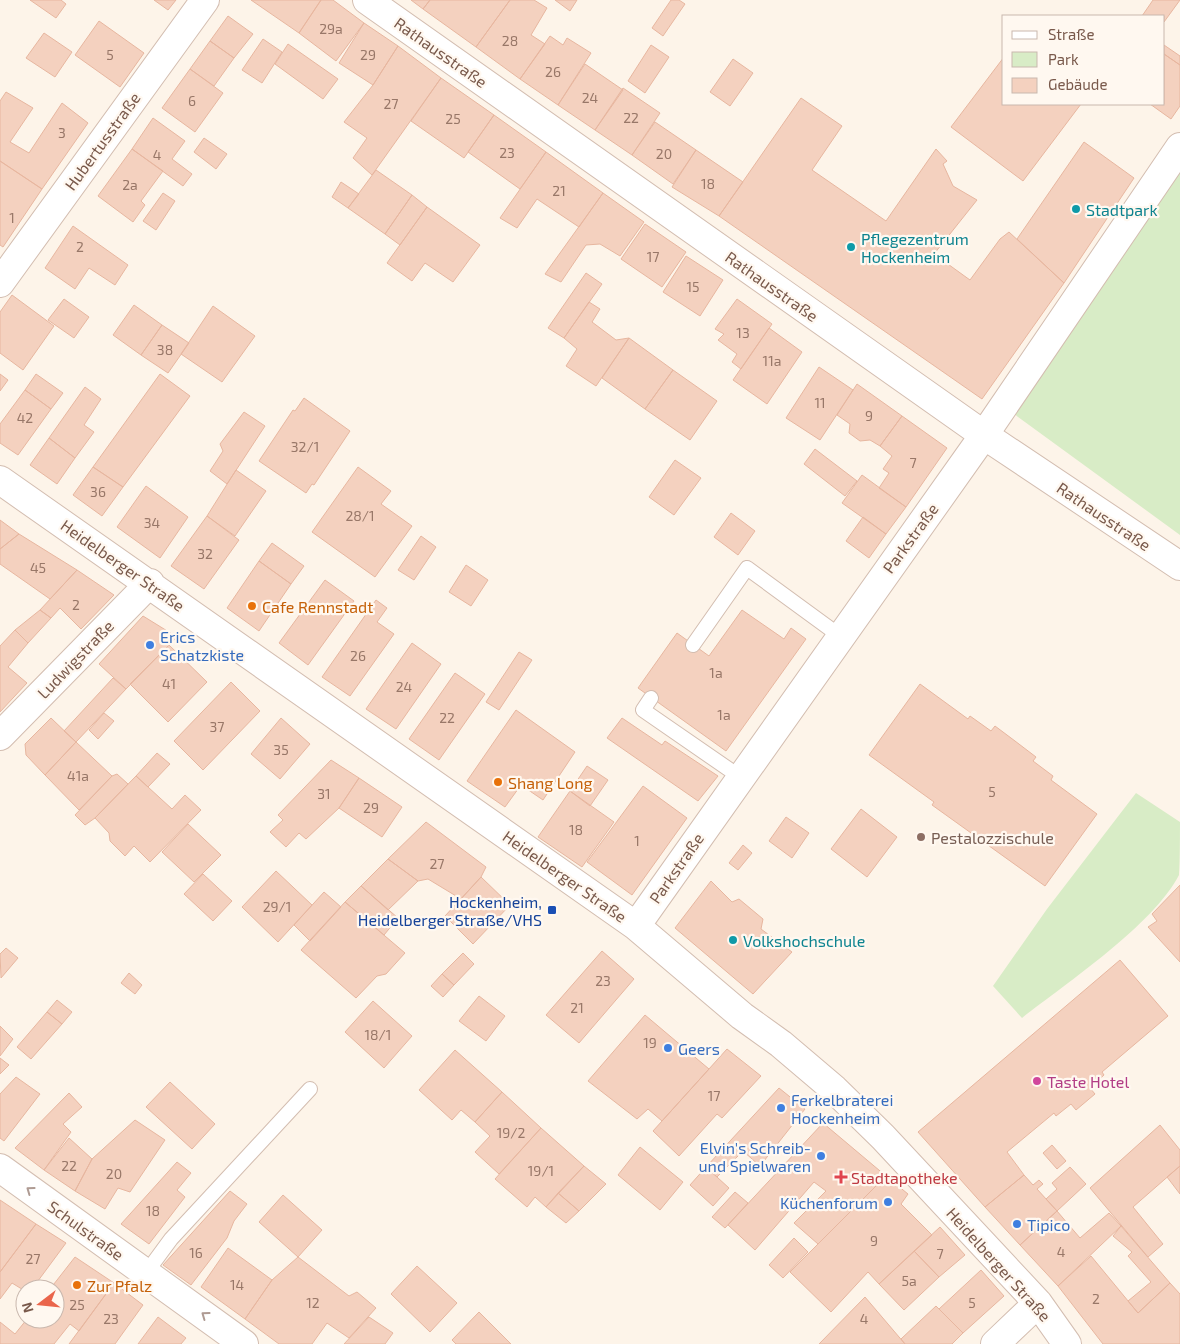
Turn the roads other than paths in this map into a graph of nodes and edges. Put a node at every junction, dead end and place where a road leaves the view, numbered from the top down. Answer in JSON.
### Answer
{"nodes":[{"id":1,"x":205,"y":0,"type":"edge"},
{"id":2,"x":367,"y":0,"type":"edge"},
{"id":3,"x":1180,"y":147,"type":"edge"},
{"id":4,"x":0,"y":283,"type":"edge"},
{"id":5,"x":984,"y":435,"type":"junction"},
{"id":6,"x":0,"y":480,"type":"edge"},
{"id":7,"x":1180,"y":566,"type":"edge"},
{"id":8,"x":150,"y":583,"type":"junction"},
{"id":9,"x":840,"y":636,"type":"junction"},
{"id":10,"x":693,"y":645,"type":"dead end"},
{"id":11,"x":651,"y":698,"type":"dead end"},
{"id":12,"x":0,"y":736,"type":"edge"},
{"id":13,"x":740,"y":777,"type":"junction"},
{"id":14,"x":636,"y":926,"type":"junction"},
{"id":15,"x":310,"y":1089,"type":"dead end"},
{"id":16,"x":0,"y":1168,"type":"edge"},
{"id":17,"x":146,"y":1273,"type":"junction"},
{"id":18,"x":1038,"y":1303,"type":"junction"},
{"id":19,"x":244,"y":1344,"type":"edge"},
{"id":20,"x":995,"y":1344,"type":"edge"},
{"id":21,"x":1067,"y":1344,"type":"edge"}],
"edges":[{"from":1,"to":4,"type":"street","name":"Hubertusstraße"},
{"from":2,"to":5,"type":"street","name":"Rathausstraße"},
{"from":3,"to":5,"type":"street","name":"Parkstraße"},
{"from":5,"to":7,"type":"street","name":"Rathausstraße"},
{"from":5,"to":9,"type":"street","name":"Parkstraße"},
{"from":6,"to":8,"type":"street","name":"Heidelberger Straße"},
{"from":8,"to":12,"type":"street","name":"Ludwigstraße"},
{"from":8,"to":14,"type":"street","name":"Heidelberger Straße"},
{"from":9,"to":10,"type":"lane"},
{"from":9,"to":13,"type":"street","name":"Parkstraße"},
{"from":11,"to":13,"type":"lane"},
{"from":13,"to":14,"type":"street","name":"Parkstraße"},
{"from":14,"to":18,"type":"street","name":"Heidelberger Straße"},
{"from":15,"to":17,"type":"lane"},
{"from":17,"to":16,"type":"street","name":"Schulstraße","one_way":true},
{"from":19,"to":17,"type":"street","name":"Schulstraße","one_way":true},
{"from":18,"to":20,"type":"street"},
{"from":18,"to":21,"type":"street","name":"Heidelberger Straße"}]}
